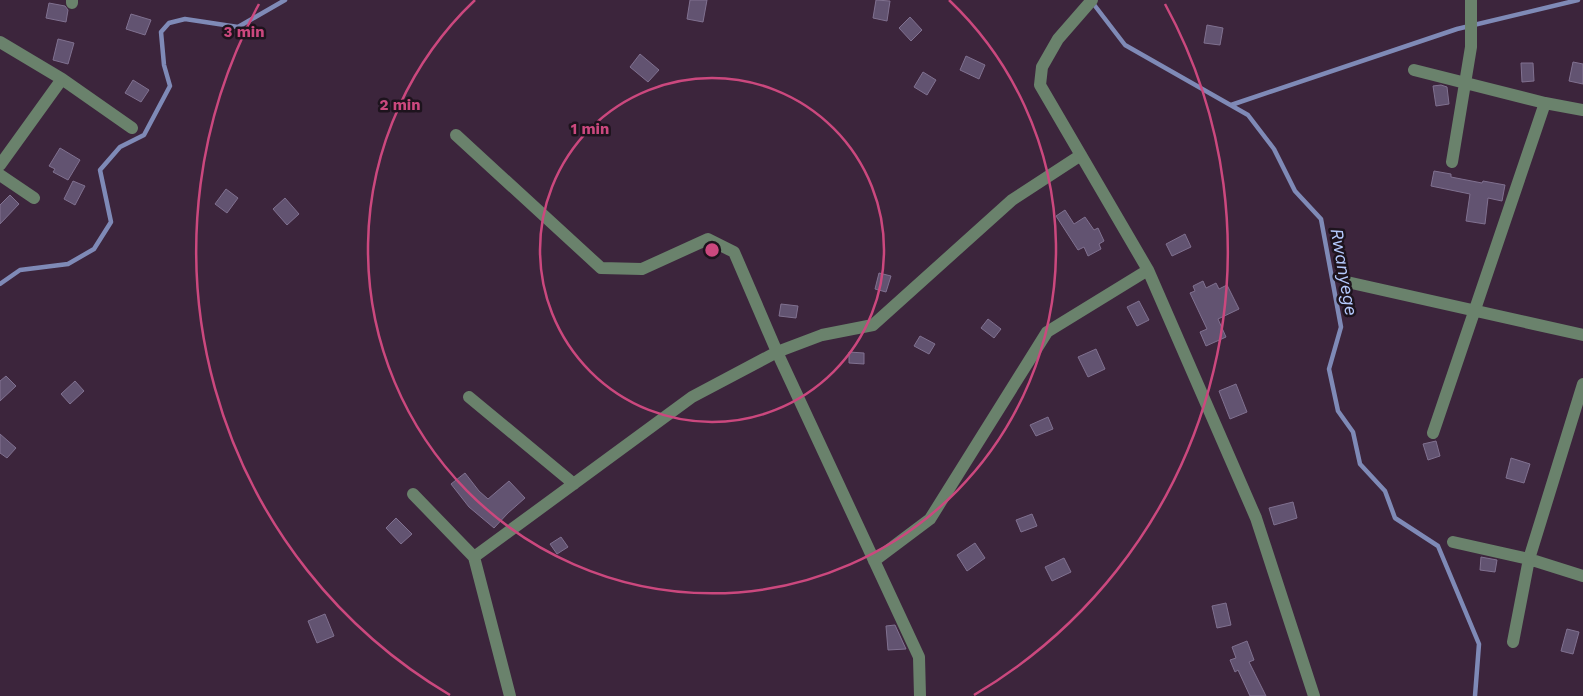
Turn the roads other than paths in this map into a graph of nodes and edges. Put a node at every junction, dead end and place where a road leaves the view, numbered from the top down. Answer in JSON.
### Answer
{"nodes":[{"id":1,"x":1092,"y":0,"type":"edge"},
{"id":2,"x":1471,"y":0,"type":"edge"},
{"id":3,"x":0,"y":42,"type":"edge"},
{"id":4,"x":1414,"y":70,"type":"dead end"},
{"id":5,"x":62,"y":79,"type":"junction"},
{"id":6,"x":1466,"y":83,"type":"junction"},
{"id":7,"x":1545,"y":103,"type":"junction"},
{"id":8,"x":1583,"y":110,"type":"edge"},
{"id":9,"x":132,"y":128,"type":"dead end"},
{"id":10,"x":456,"y":135,"type":"dead end"},
{"id":11,"x":1081,"y":155,"type":"junction"},
{"id":12,"x":1452,"y":162,"type":"dead end"},
{"id":13,"x":0,"y":165,"type":"edge"},
{"id":14,"x":0,"y":175,"type":"edge"},
{"id":15,"x":34,"y":198,"type":"dead end"},
{"id":16,"x":1148,"y":270,"type":"junction"},
{"id":17,"x":1347,"y":282,"type":"dead end"},
{"id":18,"x":1475,"y":312,"type":"junction"},
{"id":19,"x":1583,"y":335,"type":"edge"},
{"id":20,"x":777,"y":352,"type":"junction"},
{"id":21,"x":1583,"y":384,"type":"edge"},
{"id":22,"x":469,"y":397,"type":"dead end"},
{"id":23,"x":1433,"y":433,"type":"dead end"},
{"id":24,"x":574,"y":484,"type":"junction"},
{"id":25,"x":413,"y":494,"type":"dead end"},
{"id":26,"x":1453,"y":542,"type":"dead end"},
{"id":27,"x":474,"y":557,"type":"junction"},
{"id":28,"x":1529,"y":559,"type":"junction"},
{"id":29,"x":874,"y":561,"type":"junction"},
{"id":30,"x":1583,"y":576,"type":"edge"},
{"id":31,"x":1513,"y":642,"type":"dead end"},
{"id":32,"x":510,"y":696,"type":"edge"},
{"id":33,"x":920,"y":696,"type":"edge"},
{"id":34,"x":1314,"y":696,"type":"edge"}],
"edges":[{"from":1,"to":11,"type":"street"},
{"from":2,"to":6,"type":"street"},
{"from":3,"to":5,"type":"street"},
{"from":4,"to":6,"type":"street"},
{"from":5,"to":9,"type":"street"},
{"from":5,"to":13,"type":"street"},
{"from":6,"to":7,"type":"street"},
{"from":6,"to":12,"type":"street"},
{"from":7,"to":8,"type":"street"},
{"from":7,"to":18,"type":"street"},
{"from":10,"to":20,"type":"street"},
{"from":11,"to":16,"type":"street"},
{"from":11,"to":20,"type":"street"},
{"from":14,"to":15,"type":"street"},
{"from":16,"to":29,"type":"street"},
{"from":16,"to":34,"type":"street"},
{"from":17,"to":18,"type":"street"},
{"from":18,"to":19,"type":"street"},
{"from":18,"to":23,"type":"street"},
{"from":20,"to":24,"type":"street"},
{"from":20,"to":29,"type":"street"},
{"from":21,"to":28,"type":"street"},
{"from":22,"to":24,"type":"street"},
{"from":24,"to":27,"type":"street"},
{"from":25,"to":27,"type":"street"},
{"from":26,"to":28,"type":"street"},
{"from":27,"to":32,"type":"street"},
{"from":28,"to":30,"type":"street"},
{"from":28,"to":31,"type":"street"},
{"from":29,"to":33,"type":"street"}]}
